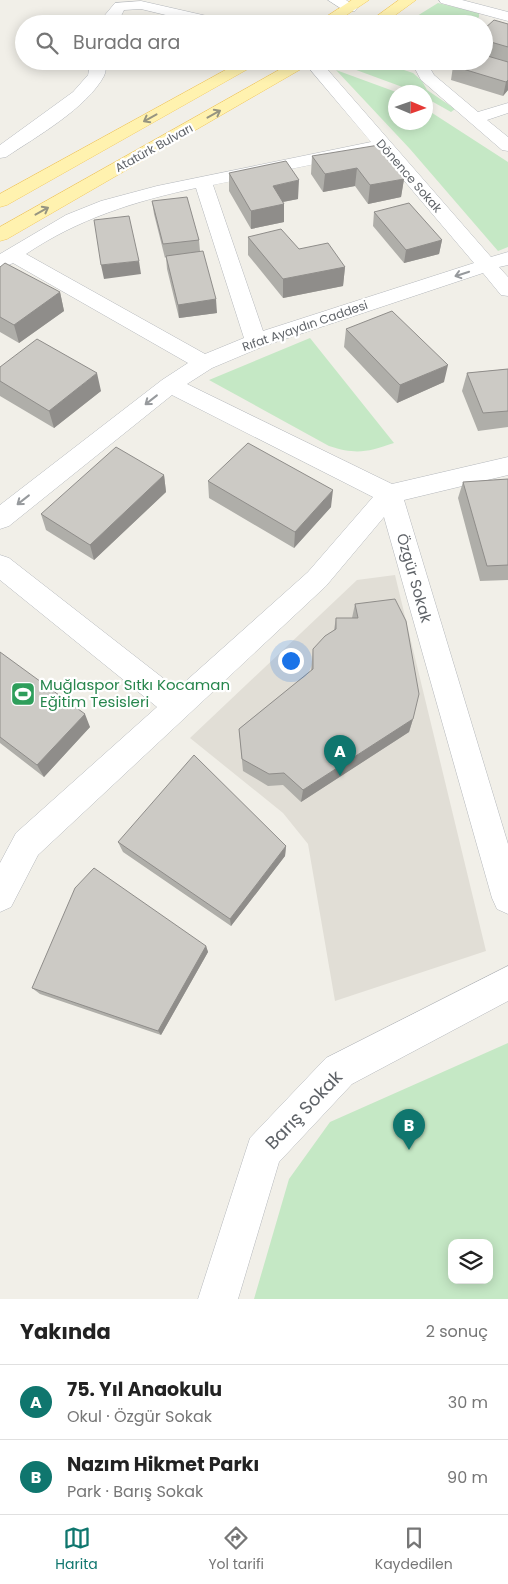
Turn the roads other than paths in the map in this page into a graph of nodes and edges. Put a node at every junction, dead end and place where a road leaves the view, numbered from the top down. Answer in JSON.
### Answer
{"nodes":[{"id":1,"x":335,"y":0,"type":"edge"},
{"id":2,"x":409,"y":0,"type":"edge"},
{"id":3,"x":446,"y":0,"type":"edge"},
{"id":4,"x":508,"y":2,"type":"edge"},
{"id":5,"x":356,"y":4,"type":"edge"},
{"id":6,"x":112,"y":15,"type":"edge"},
{"id":7,"x":185,"y":15,"type":"edge"},
{"id":8,"x":337,"y":15,"type":"edge"},
{"id":9,"x":386,"y":15,"type":"edge"},
{"id":10,"x":501,"y":15,"type":"edge"},
{"id":11,"x":98,"y":70,"type":"edge"},
{"id":12,"x":238,"y":70,"type":"edge"},
{"id":13,"x":293,"y":70,"type":"edge"},
{"id":14,"x":317,"y":70,"type":"edge"},
{"id":15,"x":424,"y":70,"type":"edge"},
{"id":16,"x":508,"y":108,"type":"edge"},
{"id":17,"x":475,"y":118,"type":"junction"},
{"id":18,"x":382,"y":145,"type":"junction"},
{"id":19,"x":508,"y":146,"type":"edge"},
{"id":20,"x":0,"y":153,"type":"edge"},
{"id":21,"x":203,"y":182,"type":"junction"},
{"id":22,"x":0,"y":201,"type":"edge"},
{"id":23,"x":0,"y":235,"type":"edge"},
{"id":24,"x":508,"y":258,"type":"edge"},
{"id":25,"x":6,"y":259,"type":"edge"},
{"id":26,"x":486,"y":266,"type":"junction"},
{"id":27,"x":508,"y":290,"type":"edge"},
{"id":28,"x":256,"y":341,"type":"junction"},
{"id":29,"x":204,"y":363,"type":"junction"},
{"id":30,"x":170,"y":385,"type":"junction"},
{"id":31,"x":508,"y":466,"type":"edge"},
{"id":32,"x":390,"y":494,"type":"junction"},
{"id":33,"x":0,"y":519,"type":"edge"},
{"id":34,"x":0,"y":565,"type":"edge"},
{"id":35,"x":177,"y":706,"type":"junction"},
{"id":36,"x":0,"y":896,"type":"edge"},
{"id":37,"x":508,"y":898,"type":"edge"},
{"id":38,"x":508,"y":983,"type":"edge"},
{"id":39,"x":218,"y":1299,"type":"edge"}],
"edges":[{"from":1,"to":5,"type":"street"},
{"from":2,"to":9,"type":"main road"},
{"from":3,"to":10,"type":"street"},
{"from":4,"to":10,"type":"street"},
{"from":5,"to":8,"type":"main road"},
{"from":6,"to":7,"type":"street"},
{"from":11,"to":20,"type":"street"},
{"from":12,"to":22,"type":"main road","name":"Atatürk Bulvarı","one_way":true},
{"from":23,"to":13,"type":"main road","name":"Atatürk Bulvarı","one_way":true},
{"from":14,"to":18,"type":"street","name":"Dönence Sokak"},
{"from":15,"to":17,"type":"street"},
{"from":16,"to":17,"type":"street"},
{"from":17,"to":19,"type":"street"},
{"from":18,"to":21,"type":"street"},
{"from":18,"to":26,"type":"street","name":"Dönence Sokak"},
{"from":21,"to":25,"type":"street"},
{"from":21,"to":28,"type":"street"},
{"from":24,"to":26,"type":"street","name":"Rıfat Ayaydın Caddesi"},
{"from":25,"to":29,"type":"street"},
{"from":26,"to":27,"type":"street","name":"Dönence Sokak"},
{"from":26,"to":28,"type":"street","name":"Rıfat Ayaydın Caddesi","one_way":true},
{"from":28,"to":29,"type":"street","name":"Rıfat Ayaydın Caddesi"},
{"from":29,"to":30,"type":"street","name":"Rıfat Ayaydın Caddesi"},
{"from":30,"to":32,"type":"street"},
{"from":30,"to":33,"type":"street","name":"Rıfat Ayaydın Caddesi","one_way":true},
{"from":31,"to":32,"type":"street"},
{"from":32,"to":35,"type":"street"},
{"from":32,"to":37,"type":"street","name":"Özgür Sokak"},
{"from":34,"to":35,"type":"street"},
{"from":35,"to":36,"type":"street"},
{"from":38,"to":39,"type":"street","name":"Barış Sokak"}]}
